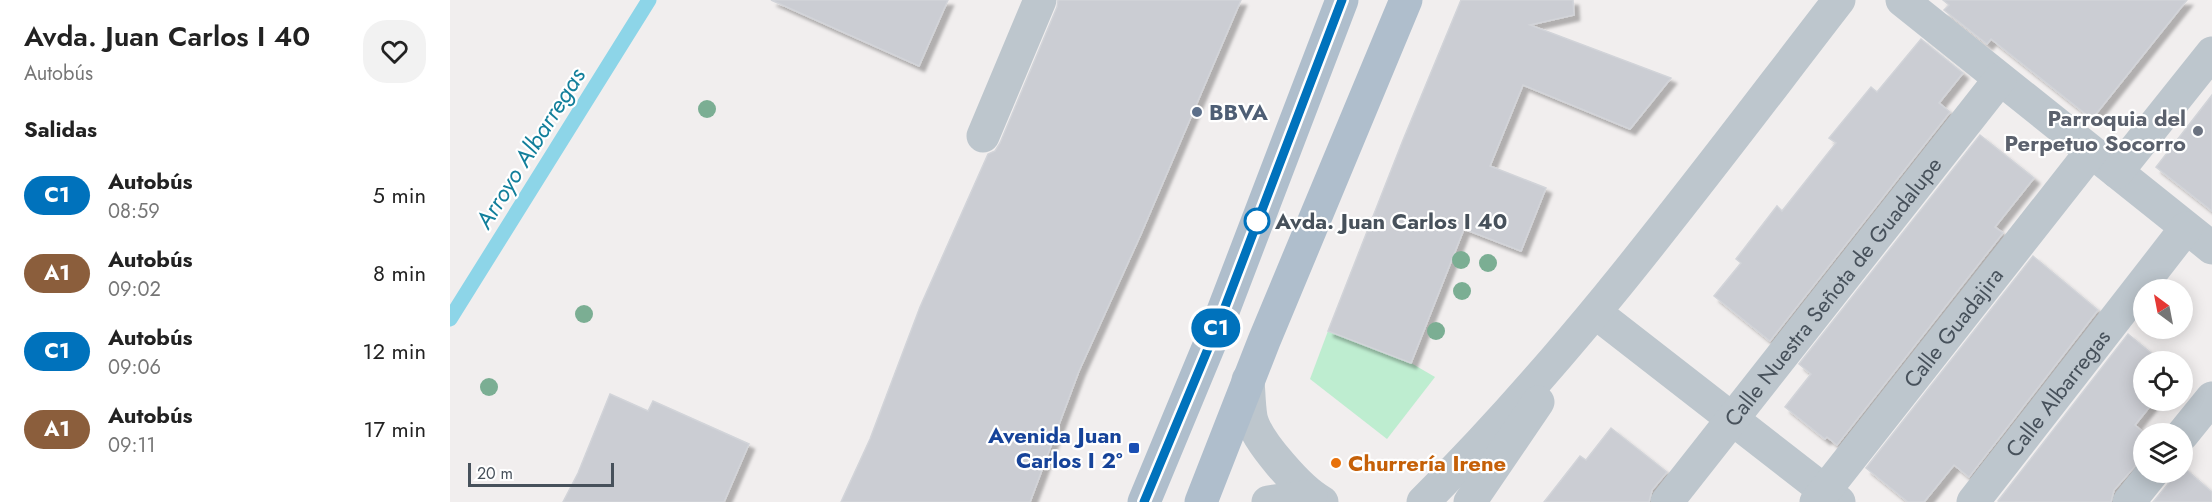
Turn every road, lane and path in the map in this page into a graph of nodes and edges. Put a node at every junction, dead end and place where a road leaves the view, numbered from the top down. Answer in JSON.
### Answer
{"nodes":[{"id":1,"x":1040,"y":0,"type":"edge"},
{"id":2,"x":1406,"y":0,"type":"edge"},
{"id":3,"x":1839,"y":0,"type":"edge"},
{"id":4,"x":1902,"y":0,"type":"edge"},
{"id":5,"x":1338,"y":1,"type":"edge"},
{"id":6,"x":2212,"y":52,"type":"edge"},
{"id":7,"x":2000,"y":79,"type":"junction"},
{"id":8,"x":983,"y":136,"type":"dead end"},
{"id":9,"x":2091,"y":152,"type":"junction"},
{"id":10,"x":2117,"y":172,"type":"junction"},
{"id":11,"x":2186,"y":228,"type":"junction"},
{"id":12,"x":2212,"y":248,"type":"edge"},
{"id":13,"x":1596,"y":313,"type":"junction"},
{"id":14,"x":1248,"y":380,"type":"junction"},
{"id":15,"x":1732,"y":419,"type":"junction"},
{"id":16,"x":2144,"y":483,"type":"edge"},
{"id":17,"x":1827,"y":498,"type":"edge"},
{"id":18,"x":1316,"y":499,"type":"edge"},
{"id":19,"x":1144,"y":502,"type":"edge"},
{"id":20,"x":1201,"y":502,"type":"edge"},
{"id":21,"x":1268,"y":502,"type":"edge"},
{"id":22,"x":1423,"y":502,"type":"edge"},
{"id":23,"x":1470,"y":502,"type":"edge"},
{"id":24,"x":1667,"y":502,"type":"edge"},
{"id":25,"x":1973,"y":502,"type":"edge"},
{"id":26,"x":2129,"y":502,"type":"edge"}],
"edges":[{"from":1,"to":8,"type":"street"},
{"from":2,"to":14,"type":"main road"},
{"from":3,"to":13,"type":"street"},
{"from":4,"to":7,"type":"street"},
{"from":5,"to":19,"type":"main road"},
{"from":6,"to":10,"type":"street"},
{"from":7,"to":9,"type":"street"},
{"from":7,"to":15,"type":"street","name":"Calle Nuestra Señota de Guadalupe"},
{"from":9,"to":10,"type":"street"},
{"from":9,"to":17,"type":"street","name":"Calle Guadajira"},
{"from":10,"to":11,"type":"street"},
{"from":11,"to":12,"type":"street"},
{"from":11,"to":25,"type":"street","name":"Calle Albarregas"},
{"from":13,"to":15,"type":"street"},
{"from":13,"to":22,"type":"street"},
{"from":13,"to":23,"type":"street"},
{"from":14,"to":18,"type":"street"},
{"from":14,"to":20,"type":"main road"},
{"from":15,"to":17,"type":"street"},
{"from":15,"to":24,"type":"street","name":"Calle Nuestra Señota de Guadalupe"},
{"from":16,"to":26,"type":"street"},
{"from":18,"to":21,"type":"street"}]}
